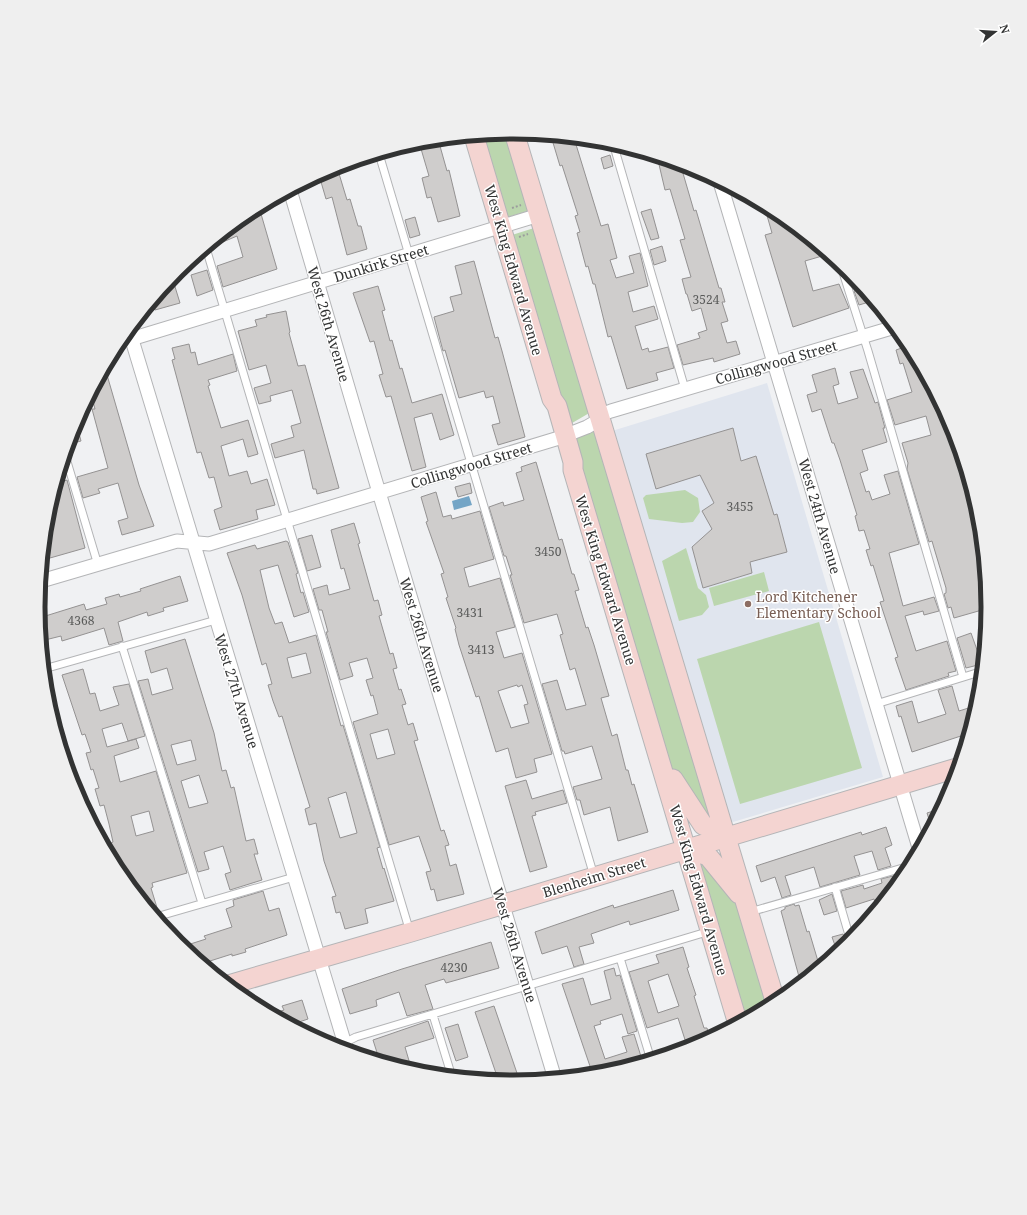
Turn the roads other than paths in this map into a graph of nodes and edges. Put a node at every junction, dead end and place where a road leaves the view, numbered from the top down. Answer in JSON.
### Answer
{"nodes":[{"id":1,"x":516,"y":139,"type":"edge"},
{"id":2,"x":475,"y":141,"type":"edge"},
{"id":3,"x":615,"y":150,"type":"edge"},
{"id":4,"x":380,"y":159,"type":"edge"},
{"id":5,"x":722,"y":187,"type":"edge"},
{"id":6,"x":292,"y":195,"type":"edge"},
{"id":7,"x":539,"y":215,"type":"junction"},
{"id":8,"x":501,"y":227,"type":"junction"},
{"id":9,"x":207,"y":253,"type":"edge"},
{"id":10,"x":409,"y":255,"type":"junction"},
{"id":11,"x":844,"y":275,"type":"edge"},
{"id":12,"x":318,"y":282,"type":"junction"},
{"id":13,"x":224,"y":311,"type":"junction"},
{"id":14,"x":890,"y":329,"type":"edge"},
{"id":15,"x":134,"y":333,"type":"edge"},
{"id":16,"x":131,"y":337,"type":"edge"},
{"id":17,"x":863,"y":337,"type":"junction"},
{"id":18,"x":775,"y":363,"type":"junction"},
{"id":19,"x":685,"y":389,"type":"junction"},
{"id":20,"x":600,"y":415,"type":"junction"},
{"id":21,"x":565,"y":436,"type":"junction"},
{"id":22,"x":68,"y":464,"type":"edge"},
{"id":23,"x":472,"y":464,"type":"junction"},
{"id":24,"x":379,"y":493,"type":"junction"},
{"id":25,"x":287,"y":520,"type":"junction"},
{"id":26,"x":193,"y":543,"type":"junction"},
{"id":27,"x":98,"y":565,"type":"junction"},
{"id":28,"x":46,"y":580,"type":"edge"},
{"id":29,"x":216,"y":620,"type":"junction"},
{"id":30,"x":122,"y":646,"type":"junction"},
{"id":31,"x":49,"y":668,"type":"edge"},
{"id":32,"x":977,"y":673,"type":"edge"},
{"id":33,"x":963,"y":677,"type":"junction"},
{"id":34,"x":876,"y":704,"type":"junction"},
{"id":35,"x":656,"y":744,"type":"junction"},
{"id":36,"x":953,"y":769,"type":"edge"},
{"id":37,"x":900,"y":785,"type":"junction"},
{"id":38,"x":727,"y":836,"type":"junction"},
{"id":39,"x":918,"y":844,"type":"edge"},
{"id":40,"x":686,"y":849,"type":"junction"},
{"id":41,"x":903,"y":868,"type":"edge"},
{"id":42,"x":294,"y":877,"type":"junction"},
{"id":43,"x":594,"y":878,"type":"junction"},
{"id":44,"x":835,"y":887,"type":"junction"},
{"id":45,"x":202,"y":903,"type":"junction"},
{"id":46,"x":503,"y":904,"type":"junction"},
{"id":47,"x":749,"y":912,"type":"junction"},
{"id":48,"x":161,"y":916,"type":"edge"},
{"id":49,"x":710,"y":931,"type":"junction"},
{"id":50,"x":410,"y":932,"type":"junction"},
{"id":51,"x":849,"y":935,"type":"edge"},
{"id":52,"x":317,"y":958,"type":"junction"},
{"id":53,"x":620,"y":958,"type":"junction"},
{"id":54,"x":234,"y":983,"type":"edge"},
{"id":55,"x":528,"y":986,"type":"junction"},
{"id":56,"x":774,"y":997,"type":"edge"},
{"id":57,"x":433,"y":1015,"type":"junction"},
{"id":58,"x":737,"y":1019,"type":"edge"},
{"id":59,"x":341,"y":1043,"type":"edge"},
{"id":60,"x":346,"y":1044,"type":"edge"},
{"id":61,"x":650,"y":1055,"type":"edge"},
{"id":62,"x":450,"y":1072,"type":"edge"},
{"id":63,"x":554,"y":1074,"type":"edge"}],
"edges":[{"from":1,"to":7,"type":"main road"},
{"from":2,"to":8,"type":"main road","name":"West King Edward Avenue"},
{"from":3,"to":19,"type":"lane"},
{"from":4,"to":10,"type":"lane"},
{"from":5,"to":18,"type":"street","name":"West 24th Avenue"},
{"from":6,"to":12,"type":"street","name":"West 26th Avenue"},
{"from":7,"to":8,"type":"street","name":"Dunkirk Street"},
{"from":7,"to":20,"type":"main road"},
{"from":8,"to":10,"type":"street","name":"Dunkirk Street"},
{"from":8,"to":21,"type":"main road","name":"West King Edward Avenue"},
{"from":9,"to":13,"type":"lane"},
{"from":10,"to":12,"type":"street","name":"Dunkirk Street"},
{"from":10,"to":23,"type":"lane"},
{"from":11,"to":17,"type":"lane"},
{"from":12,"to":13,"type":"street","name":"Dunkirk Street"},
{"from":12,"to":24,"type":"street","name":"West 26th Avenue"},
{"from":13,"to":15,"type":"street","name":"Dunkirk Street"},
{"from":13,"to":25,"type":"lane"},
{"from":14,"to":17,"type":"street","name":"Collingwood Street"},
{"from":16,"to":26,"type":"street","name":"West 27th Avenue"},
{"from":17,"to":18,"type":"street","name":"Collingwood Street"},
{"from":17,"to":33,"type":"lane"},
{"from":18,"to":19,"type":"street","name":"Collingwood Street"},
{"from":18,"to":34,"type":"street","name":"West 24th Avenue"},
{"from":19,"to":20,"type":"street","name":"Collingwood Street"},
{"from":20,"to":21,"type":"street","name":"Collingwood Street"},
{"from":20,"to":38,"type":"main road"},
{"from":21,"to":23,"type":"street","name":"Collingwood Street"},
{"from":21,"to":35,"type":"main road","name":"West King Edward Avenue"},
{"from":22,"to":27,"type":"lane"},
{"from":23,"to":24,"type":"street","name":"Collingwood Street"},
{"from":23,"to":43,"type":"lane"},
{"from":24,"to":25,"type":"street","name":"Collingwood Street"},
{"from":24,"to":46,"type":"street","name":"West 26th Avenue"},
{"from":25,"to":26,"type":"street","name":"Collingwood Street"},
{"from":25,"to":50,"type":"lane"},
{"from":26,"to":27,"type":"street","name":"Collingwood Street"},
{"from":26,"to":29,"type":"street","name":"West 27th Avenue"},
{"from":27,"to":28,"type":"street","name":"Collingwood Street"},
{"from":29,"to":30,"type":"lane"},
{"from":29,"to":42,"type":"street","name":"West 27th Avenue"},
{"from":30,"to":31,"type":"lane"},
{"from":30,"to":45,"type":"lane"},
{"from":32,"to":33,"type":"lane"},
{"from":33,"to":34,"type":"lane"},
{"from":34,"to":37,"type":"street","name":"West 24th Avenue"},
{"from":35,"to":38,"type":"main road"},
{"from":35,"to":40,"type":"main road","name":"West King Edward Avenue"},
{"from":36,"to":37,"type":"main road","name":"Blenheim Street"},
{"from":37,"to":38,"type":"main road","name":"Blenheim Street"},
{"from":37,"to":39,"type":"street","name":"West 24th Avenue"},
{"from":38,"to":40,"type":"main road","name":"Blenheim Street"},
{"from":38,"to":47,"type":"main road"},
{"from":40,"to":43,"type":"main road","name":"Blenheim Street"},
{"from":40,"to":47,"type":"main road"},
{"from":40,"to":49,"type":"main road","name":"West King Edward Avenue"},
{"from":41,"to":44,"type":"lane"},
{"from":42,"to":45,"type":"lane"},
{"from":42,"to":52,"type":"street","name":"West 27th Avenue"},
{"from":43,"to":46,"type":"main road","name":"Blenheim Street"},
{"from":44,"to":47,"type":"lane"},
{"from":44,"to":51,"type":"lane"},
{"from":45,"to":48,"type":"lane"},
{"from":46,"to":50,"type":"main road","name":"Blenheim Street"},
{"from":46,"to":55,"type":"street","name":"West 26th Avenue"},
{"from":47,"to":56,"type":"main road"},
{"from":49,"to":53,"type":"lane"},
{"from":49,"to":58,"type":"main road","name":"West King Edward Avenue"},
{"from":50,"to":52,"type":"main road","name":"Blenheim Street"},
{"from":52,"to":54,"type":"main road","name":"Blenheim Street"},
{"from":52,"to":59,"type":"street","name":"West 27th Avenue"},
{"from":53,"to":55,"type":"lane"},
{"from":53,"to":61,"type":"lane"},
{"from":55,"to":57,"type":"lane"},
{"from":55,"to":63,"type":"street","name":"West 26th Avenue"},
{"from":57,"to":60,"type":"lane"},
{"from":57,"to":62,"type":"lane"}]}
